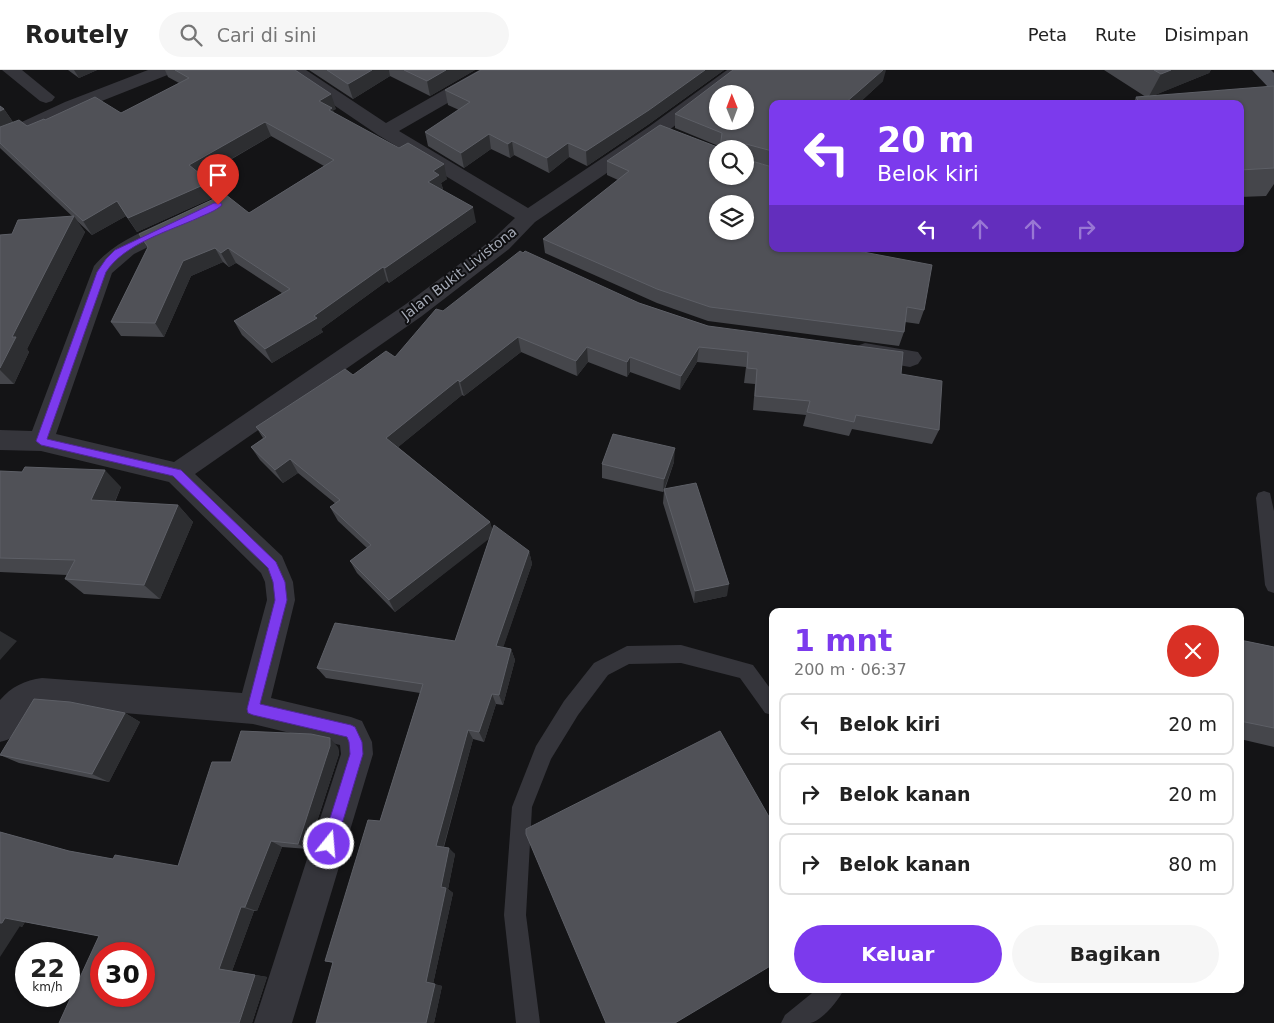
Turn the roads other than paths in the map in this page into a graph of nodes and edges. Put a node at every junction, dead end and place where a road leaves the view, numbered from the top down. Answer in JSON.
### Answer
{"nodes":[{"id":1,"x":12,"y":70,"type":"edge"},
{"id":2,"x":164,"y":70,"type":"edge"},
{"id":3,"x":294,"y":70,"type":"edge"},
{"id":4,"x":492,"y":70,"type":"edge"},
{"id":5,"x":738,"y":70,"type":"edge"},
{"id":6,"x":1261,"y":70,"type":"edge"},
{"id":7,"x":1274,"y":83,"type":"edge"},
{"id":8,"x":46,"y":97,"type":"dead end"},
{"id":9,"x":385,"y":131,"type":"junction"},
{"id":10,"x":0,"y":139,"type":"edge"},
{"id":11,"x":192,"y":217,"type":"edge"},
{"id":12,"x":528,"y":217,"type":"junction"},
{"id":13,"x":843,"y":349,"type":"edge"},
{"id":14,"x":910,"y":358,"type":"dead end"},
{"id":15,"x":0,"y":440,"type":"edge"},
{"id":16,"x":41,"y":441,"type":"junction"},
{"id":17,"x":177,"y":473,"type":"junction"},
{"id":18,"x":1264,"y":498,"type":"dead end"},
{"id":19,"x":1274,"y":585,"type":"edge"},
{"id":20,"x":769,"y":702,"type":"edge"},
{"id":21,"x":253,"y":709,"type":"junction"},
{"id":22,"x":0,"y":727,"type":"edge"},
{"id":23,"x":829,"y":993,"type":"edge"},
{"id":24,"x":273,"y":1023,"type":"edge"},
{"id":25,"x":528,"y":1023,"type":"edge"},
{"id":26,"x":793,"y":1023,"type":"edge"}],
"edges":[{"from":1,"to":8,"type":"street"},
{"from":2,"to":10,"type":"street"},
{"from":3,"to":9,"type":"street"},
{"from":4,"to":9,"type":"street"},
{"from":5,"to":12,"type":"street","name":"Jalan Bukit Livistona"},
{"from":6,"to":7,"type":"main road"},
{"from":9,"to":12,"type":"street"},
{"from":11,"to":16,"type":"street"},
{"from":12,"to":17,"type":"street","name":"Jalan Bukit Livistona"},
{"from":13,"to":14,"type":"street"},
{"from":15,"to":16,"type":"street"},
{"from":16,"to":17,"type":"street"},
{"from":17,"to":21,"type":"street"},
{"from":18,"to":19,"type":"lane"},
{"from":20,"to":25,"type":"lane"},
{"from":21,"to":22,"type":"street"},
{"from":21,"to":24,"type":"street"},
{"from":23,"to":26,"type":"lane"}]}
